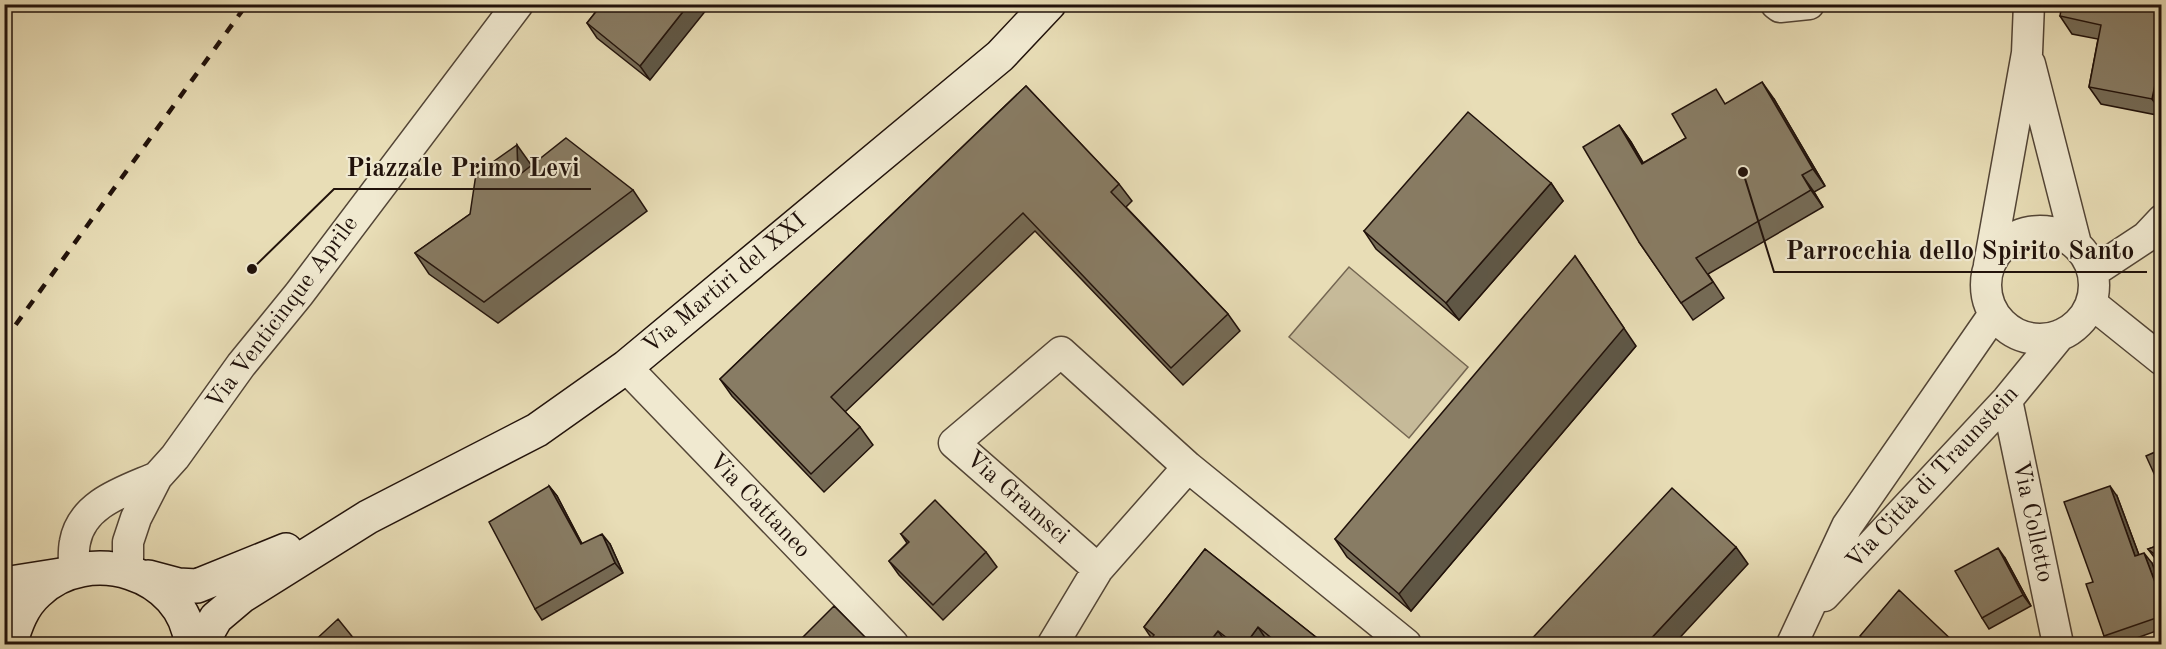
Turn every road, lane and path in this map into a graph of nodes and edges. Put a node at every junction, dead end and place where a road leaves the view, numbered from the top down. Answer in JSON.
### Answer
{"nodes":[{"id":1,"x":518,"y":4,"type":"edge"},
{"id":2,"x":1049,"y":4,"type":"edge"},
{"id":3,"x":1776,"y":4,"type":"edge"},
{"id":4,"x":1809,"y":4,"type":"edge"},
{"id":5,"x":2029,"y":4,"type":"edge"},
{"id":6,"x":2027,"y":53,"type":"junction"},
{"id":7,"x":2162,"y":220,"type":"edge"},
{"id":8,"x":2076,"y":244,"type":"junction"},
{"id":9,"x":1988,"y":271,"type":"junction"},
{"id":10,"x":2093,"y":272,"type":"junction"},
{"id":11,"x":2091,"y":303,"type":"junction"},
{"id":12,"x":1994,"y":314,"type":"junction"},
{"id":13,"x":2060,"y":335,"type":"junction"},
{"id":14,"x":2162,"y":360,"type":"edge"},
{"id":15,"x":626,"y":367,"type":"junction"},
{"id":16,"x":2007,"y":400,"type":"junction"},
{"id":17,"x":1188,"y":466,"type":"junction"},
{"id":18,"x":157,"y":477,"type":"junction"},
{"id":19,"x":368,"y":517,"type":"junction"},
{"id":20,"x":1098,"y":569,"type":"junction"},
{"id":21,"x":68,"y":573,"type":"junction"},
{"id":22,"x":133,"y":573,"type":"junction"},
{"id":23,"x":4,"y":584,"type":"edge"},
{"id":24,"x":1798,"y":631,"type":"edge"},
{"id":25,"x":4,"y":642,"type":"edge"},
{"id":26,"x":10,"y":644,"type":"edge"},
{"id":27,"x":191,"y":645,"type":"edge"},
{"id":28,"x":201,"y":645,"type":"edge"},
{"id":29,"x":892,"y":645,"type":"edge"},
{"id":30,"x":1053,"y":645,"type":"edge"},
{"id":31,"x":1406,"y":645,"type":"edge"},
{"id":32,"x":2058,"y":645,"type":"edge"}],
"edges":[{"from":1,"to":18,"type":"street","name":"Via Venticinque Aprile"},
{"from":2,"to":15,"type":"street","name":"Via Martiri del XXI"},
{"from":3,"to":4,"type":"street"},
{"from":5,"to":6,"type":"street"},
{"from":6,"to":8,"type":"street"},
{"from":6,"to":9,"type":"street"},
{"from":7,"to":10,"type":"street"},
{"from":8,"to":9,"type":"street"},
{"from":8,"to":10,"type":"street"},
{"from":9,"to":12,"type":"street"},
{"from":10,"to":11,"type":"street"},
{"from":11,"to":13,"type":"street"},
{"from":11,"to":14,"type":"street"},
{"from":12,"to":13,"type":"street"},
{"from":12,"to":24,"type":"street","name":"Via Città di Traunstein"},
{"from":13,"to":16,"type":"street","name":"Via Città di Traunstein"},
{"from":15,"to":19,"type":"street","name":"Via Martiri del XXI"},
{"from":15,"to":29,"type":"street","name":"Via Cattaneo"},
{"from":16,"to":24,"type":"street","name":"Via Città di Traunstein"},
{"from":16,"to":32,"type":"street","name":"Via Colletto"},
{"from":17,"to":20,"type":"street"},
{"from":17,"to":20,"type":"street","name":"Via Gramsci"},
{"from":17,"to":31,"type":"street","name":"Via Gramsci"},
{"from":18,"to":21,"type":"street"},
{"from":18,"to":22,"type":"street"},
{"from":19,"to":22,"type":"street","name":"Via Martiri del XXI"},
{"from":19,"to":28,"type":"street","name":"Via Martiri del XXI"},
{"from":20,"to":30,"type":"street"},
{"from":21,"to":22,"type":"street","name":"Via Martiri del XXI"},
{"from":21,"to":23,"type":"street"},
{"from":21,"to":26,"type":"street","name":"Via Martiri del XXI"},
{"from":22,"to":27,"type":"street","name":"Via Martiri del XXI"},
{"from":25,"to":26,"type":"street"}]}
